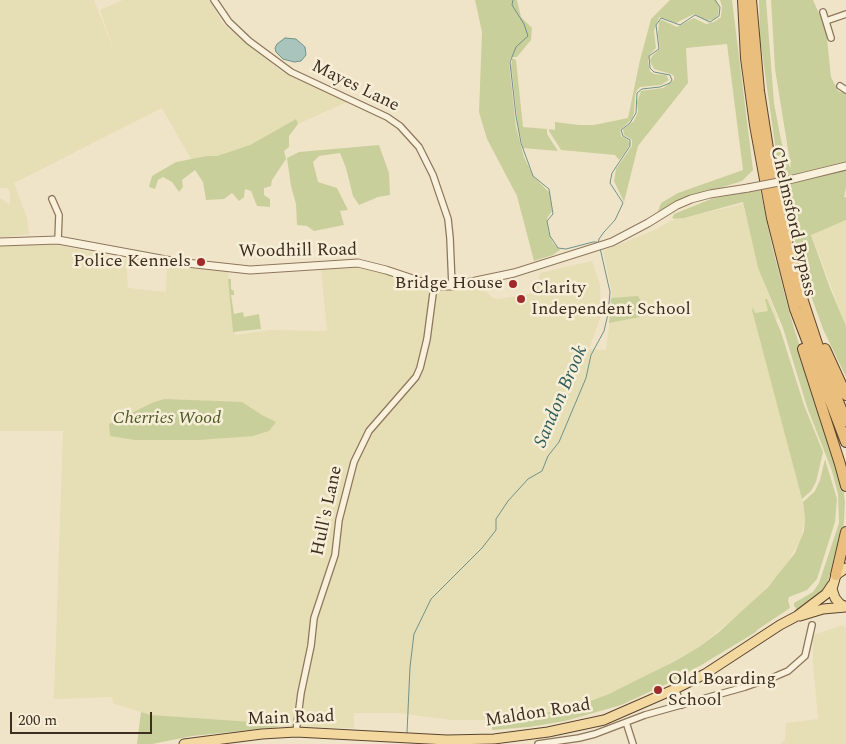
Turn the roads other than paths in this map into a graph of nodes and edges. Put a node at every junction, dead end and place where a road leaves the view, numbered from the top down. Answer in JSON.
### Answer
{"nodes":[{"id":1,"x":214,"y":0,"type":"edge"},
{"id":2,"x":743,"y":0,"type":"edge"},
{"id":3,"x":751,"y":0,"type":"edge"},
{"id":4,"x":823,"y":12,"type":"dead end"},
{"id":5,"x":846,"y":14,"type":"edge"},
{"id":6,"x":826,"y":20,"type":"junction"},
{"id":7,"x":831,"y":38,"type":"dead end"},
{"id":8,"x":846,"y":166,"type":"edge"},
{"id":9,"x":52,"y":199,"type":"dead end"},
{"id":10,"x":58,"y":240,"type":"junction"},
{"id":11,"x":0,"y":242,"type":"edge"},
{"id":12,"x":434,"y":286,"type":"junction"},
{"id":13,"x":452,"y":286,"type":"junction"},
{"id":14,"x":802,"y":298,"type":"junction"},
{"id":15,"x":795,"y":309,"type":"junction"},
{"id":16,"x":846,"y":395,"type":"edge"},
{"id":17,"x":846,"y":421,"type":"edge"},
{"id":18,"x":846,"y":442,"type":"edge"},
{"id":19,"x":846,"y":486,"type":"edge"},
{"id":20,"x":846,"y":532,"type":"edge"},
{"id":21,"x":846,"y":568,"type":"edge"},
{"id":22,"x":834,"y":580,"type":"junction"},
{"id":23,"x":846,"y":607,"type":"edge"},
{"id":24,"x":797,"y":616,"type":"junction"},
{"id":25,"x":812,"y":624,"type":"dead end"},
{"id":26,"x":675,"y":689,"type":"junction"},
{"id":27,"x":682,"y":705,"type":"junction"},
{"id":28,"x":626,"y":722,"type":"junction"},
{"id":29,"x":296,"y":732,"type":"junction"},
{"id":30,"x":400,"y":737,"type":"joint"},
{"id":31,"x":184,"y":744,"type":"edge"},
{"id":32,"x":538,"y":744,"type":"edge"},
{"id":33,"x":633,"y":744,"type":"edge"}],
"edges":[{"from":1,"to":13,"type":"street","name":"Mayes Lane"},
{"from":2,"to":15,"type":"highway","name":"Chelmsford Bypass"},
{"from":3,"to":14,"type":"highway","name":"Chelmsford Bypass"},
{"from":4,"to":6,"type":"street"},
{"from":5,"to":6,"type":"street"},
{"from":6,"to":7,"type":"street"},
{"from":8,"to":13,"type":"street","name":"Woodhill Road","bridge":true},
{"from":9,"to":10,"type":"street"},
{"from":10,"to":11,"type":"street","name":"Woodhill Road"},
{"from":10,"to":12,"type":"street","name":"Woodhill Road"},
{"from":12,"to":13,"type":"street","name":"Woodhill Road"},
{"from":12,"to":29,"type":"street","name":"Hull's Lane"},
{"from":14,"to":16,"type":"highway"},
{"from":14,"to":17,"type":"highway","name":"Chelmsford Bypass"},
{"from":15,"to":18,"type":"highway","name":"Chelmsford Bypass"},
{"from":15,"to":19,"type":"highway"},
{"from":20,"to":22,"type":"highway"},
{"from":21,"to":22,"type":"main road","name":"Maldon Road"},
{"from":22,"to":23,"type":"main road"},
{"from":22,"to":24,"type":"main road","name":"Maldon Road"},
{"from":23,"to":24,"type":"main road","name":"Maldon Road"},
{"from":24,"to":26,"type":"main road","name":"Maldon Road"},
{"from":25,"to":27,"type":"street","name":"Maldon Road"},
{"from":26,"to":27,"type":"street"},
{"from":26,"to":30,"type":"main road","name":"Maldon Road"},
{"from":27,"to":28,"type":"street","name":"Maldon Road"},
{"from":28,"to":32,"type":"street","name":"Maldon Road"},
{"from":28,"to":33,"type":"street"},
{"from":29,"to":30,"type":"main road","name":"Main Road"},
{"from":29,"to":31,"type":"main road","name":"Main Road"}]}
